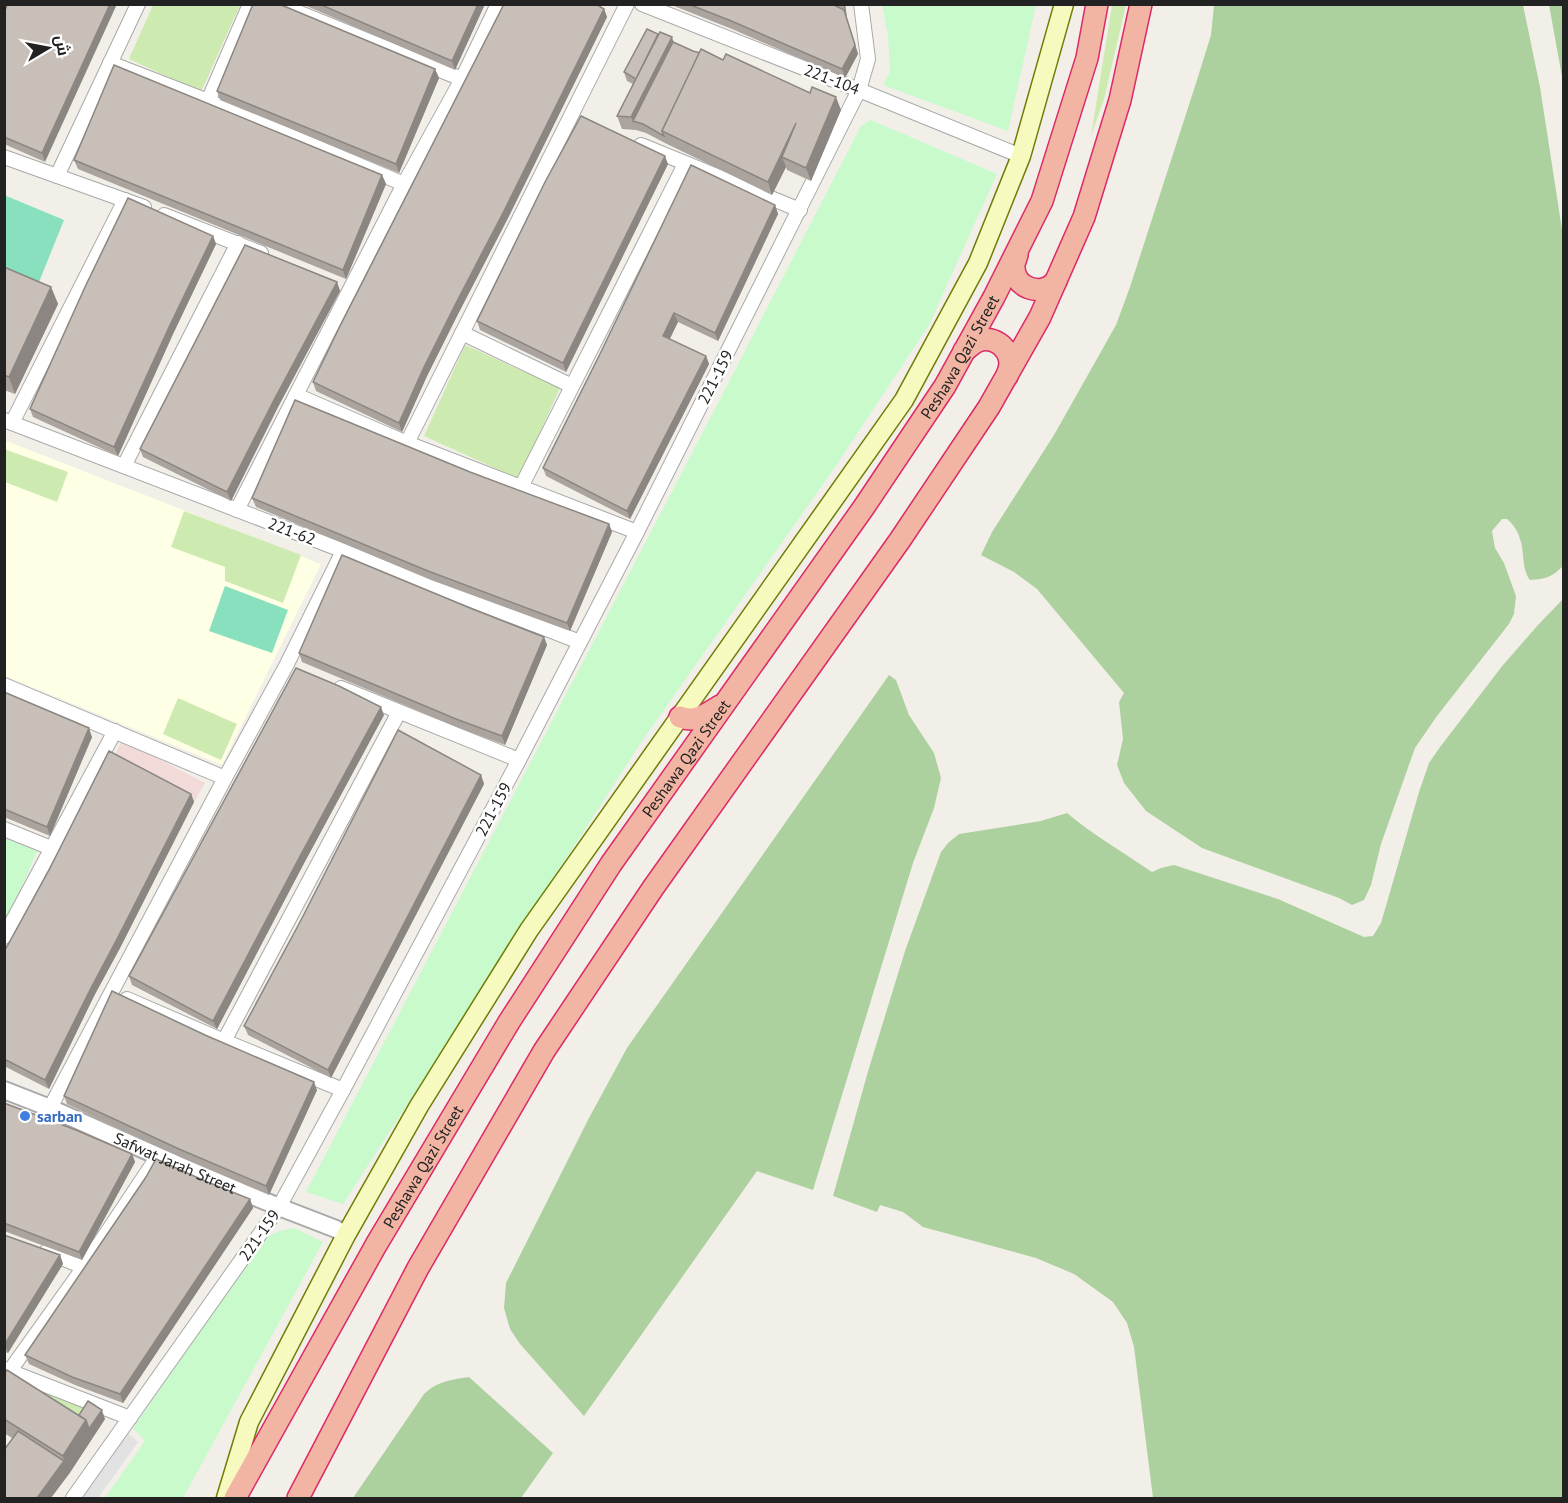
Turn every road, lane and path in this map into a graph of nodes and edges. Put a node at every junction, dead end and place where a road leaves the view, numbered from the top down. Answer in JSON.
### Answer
{"nodes":[{"id":1,"x":138,"y":4,"type":"edge"},
{"id":2,"x":250,"y":4,"type":"edge"},
{"id":3,"x":278,"y":4,"type":"edge"},
{"id":4,"x":498,"y":4,"type":"edge"},
{"id":5,"x":627,"y":4,"type":"edge"},
{"id":6,"x":642,"y":4,"type":"edge"},
{"id":7,"x":861,"y":4,"type":"edge"},
{"id":8,"x":1064,"y":4,"type":"edge"},
{"id":9,"x":1096,"y":4,"type":"edge"},
{"id":10,"x":1141,"y":4,"type":"edge"},
{"id":11,"x":110,"y":63,"type":"junction"},
{"id":12,"x":462,"y":79,"type":"junction"},
{"id":13,"x":860,"y":90,"type":"junction"},
{"id":14,"x":208,"y":101,"type":"junction"},
{"id":15,"x":634,"y":142,"type":"edge"},
{"id":16,"x":1021,"y":156,"type":"junction"},
{"id":17,"x":4,"y":157,"type":"edge"},
{"id":18,"x":685,"y":164,"type":"junction"},
{"id":19,"x":57,"y":176,"type":"junction"},
{"id":20,"x":404,"y":184,"type":"junction"},
{"id":21,"x":125,"y":200,"type":"junction"},
{"id":22,"x":800,"y":210,"type":"junction"},
{"id":23,"x":238,"y":243,"type":"junction"},
{"id":24,"x":1020,"y":246,"type":"junction"},
{"id":25,"x":279,"y":260,"type":"edge"},
{"id":26,"x":1056,"y":281,"type":"junction"},
{"id":27,"x":462,"y":333,"type":"junction"},
{"id":28,"x":964,"y":351,"type":"junction"},
{"id":29,"x":1006,"y":377,"type":"junction"},
{"id":30,"x":572,"y":386,"type":"junction"},
{"id":31,"x":296,"y":394,"type":"junction"},
{"id":32,"x":8,"y":422,"type":"edge"},
{"id":33,"x":407,"y":443,"type":"junction"},
{"id":34,"x":124,"y":466,"type":"junction"},
{"id":35,"x":521,"y":487,"type":"junction"},
{"id":36,"x":237,"y":510,"type":"junction"},
{"id":37,"x":637,"y":532,"type":"junction"},
{"id":38,"x":343,"y":551,"type":"junction"},
{"id":39,"x":580,"y":642,"type":"junction"},
{"id":40,"x":327,"y":683,"type":"edge"},
{"id":41,"x":4,"y":685,"type":"edge"},
{"id":42,"x":726,"y":703,"type":"junction"},
{"id":43,"x":399,"y":712,"type":"junction"},
{"id":44,"x":680,"y":717,"type":"junction"},
{"id":45,"x":115,"y":731,"type":"junction"},
{"id":46,"x":519,"y":760,"type":"junction"},
{"id":47,"x":225,"y":778,"type":"junction"},
{"id":48,"x":4,"y":829,"type":"edge"},
{"id":49,"x":51,"y":848,"type":"junction"},
{"id":50,"x":4,"y":937,"type":"edge"},
{"id":51,"x":112,"y":993,"type":"junction"},
{"id":52,"x":224,"y":1041,"type":"junction"},
{"id":53,"x":4,"y":1090,"type":"edge"},
{"id":54,"x":343,"y":1090,"type":"junction"},
{"id":55,"x":50,"y":1108,"type":"junction"},
{"id":56,"x":158,"y":1156,"type":"junction"},
{"id":57,"x":279,"y":1207,"type":"junction"},
{"id":58,"x":346,"y":1235,"type":"junction"},
{"id":59,"x":34,"y":1248,"type":"edge"},
{"id":60,"x":84,"y":1267,"type":"junction"},
{"id":61,"x":6,"y":1373,"type":"edge"},
{"id":62,"x":130,"y":1418,"type":"junction"},
{"id":63,"x":73,"y":1498,"type":"edge"},
{"id":64,"x":226,"y":1498,"type":"edge"},
{"id":65,"x":235,"y":1498,"type":"edge"},
{"id":66,"x":298,"y":1498,"type":"edge"}],
"edges":[{"from":1,"to":11,"type":"street"},
{"from":2,"to":14,"type":"street"},
{"from":3,"to":12,"type":"street"},
{"from":4,"to":12,"type":"street"},
{"from":5,"to":27,"type":"street"},
{"from":6,"to":13,"type":"street","name":"221-104"},
{"from":7,"to":13,"type":"street","name":"221-159"},
{"from":8,"to":16,"type":"main road"},
{"from":9,"to":24,"type":"highway","name":"Peshawa Qazi Street"},
{"from":10,"to":26,"type":"highway"},
{"from":11,"to":14,"type":"street"},
{"from":11,"to":19,"type":"street"},
{"from":12,"to":20,"type":"street"},
{"from":13,"to":16,"type":"street","name":"221-104"},
{"from":13,"to":22,"type":"street","name":"221-159"},
{"from":14,"to":20,"type":"street"},
{"from":15,"to":18,"type":"street"},
{"from":16,"to":44,"type":"main road"},
{"from":17,"to":19,"type":"street"},
{"from":18,"to":22,"type":"street"},
{"from":18,"to":30,"type":"street"},
{"from":19,"to":21,"type":"street"},
{"from":20,"to":31,"type":"street"},
{"from":21,"to":23,"type":"street"},
{"from":21,"to":32,"type":"street"},
{"from":22,"to":37,"type":"street","name":"221-159"},
{"from":23,"to":25,"type":"street"},
{"from":23,"to":34,"type":"street"},
{"from":24,"to":26,"type":"highway"},
{"from":24,"to":28,"type":"highway","name":"Peshawa Qazi Street"},
{"from":26,"to":29,"type":"highway"},
{"from":27,"to":30,"type":"street"},
{"from":27,"to":33,"type":"street"},
{"from":28,"to":29,"type":"highway"},
{"from":28,"to":42,"type":"highway","name":"Peshawa Qazi Street"},
{"from":29,"to":66,"type":"highway"},
{"from":30,"to":35,"type":"street"},
{"from":31,"to":33,"type":"street"},
{"from":31,"to":36,"type":"street"},
{"from":32,"to":34,"type":"street","name":"221-62"},
{"from":33,"to":35,"type":"street"},
{"from":34,"to":36,"type":"street","name":"221-62"},
{"from":35,"to":37,"type":"street"},
{"from":36,"to":38,"type":"street","name":"221-62"},
{"from":37,"to":39,"type":"street","name":"221-159"},
{"from":38,"to":39,"type":"street","name":"221-62"},
{"from":38,"to":47,"type":"street"},
{"from":39,"to":46,"type":"street","name":"221-159"},
{"from":40,"to":43,"type":"street"},
{"from":41,"to":45,"type":"street"},
{"from":42,"to":44,"type":"highway"},
{"from":42,"to":65,"type":"highway","name":"Peshawa Qazi Street"},
{"from":43,"to":46,"type":"street"},
{"from":43,"to":52,"type":"street"},
{"from":44,"to":58,"type":"main road"},
{"from":45,"to":47,"type":"street"},
{"from":45,"to":49,"type":"street"},
{"from":46,"to":54,"type":"street","name":"221-159"},
{"from":47,"to":51,"type":"street"},
{"from":48,"to":49,"type":"street"},
{"from":49,"to":50,"type":"street"},
{"from":51,"to":52,"type":"street"},
{"from":51,"to":55,"type":"street"},
{"from":52,"to":54,"type":"street"},
{"from":53,"to":55,"type":"street","name":"Safwat Jarah Street"},
{"from":54,"to":57,"type":"street","name":"221-159"},
{"from":55,"to":56,"type":"street","name":"Safwat Jarah Street"},
{"from":56,"to":57,"type":"street","name":"Safwat Jarah Street"},
{"from":56,"to":60,"type":"street"},
{"from":57,"to":58,"type":"street","name":"Safwat Jarah Street"},
{"from":57,"to":62,"type":"street","name":"221-159"},
{"from":58,"to":64,"type":"main road"},
{"from":59,"to":60,"type":"street"},
{"from":60,"to":61,"type":"street"},
{"from":61,"to":62,"type":"street"},
{"from":62,"to":63,"type":"street","name":"221-159"}]}
